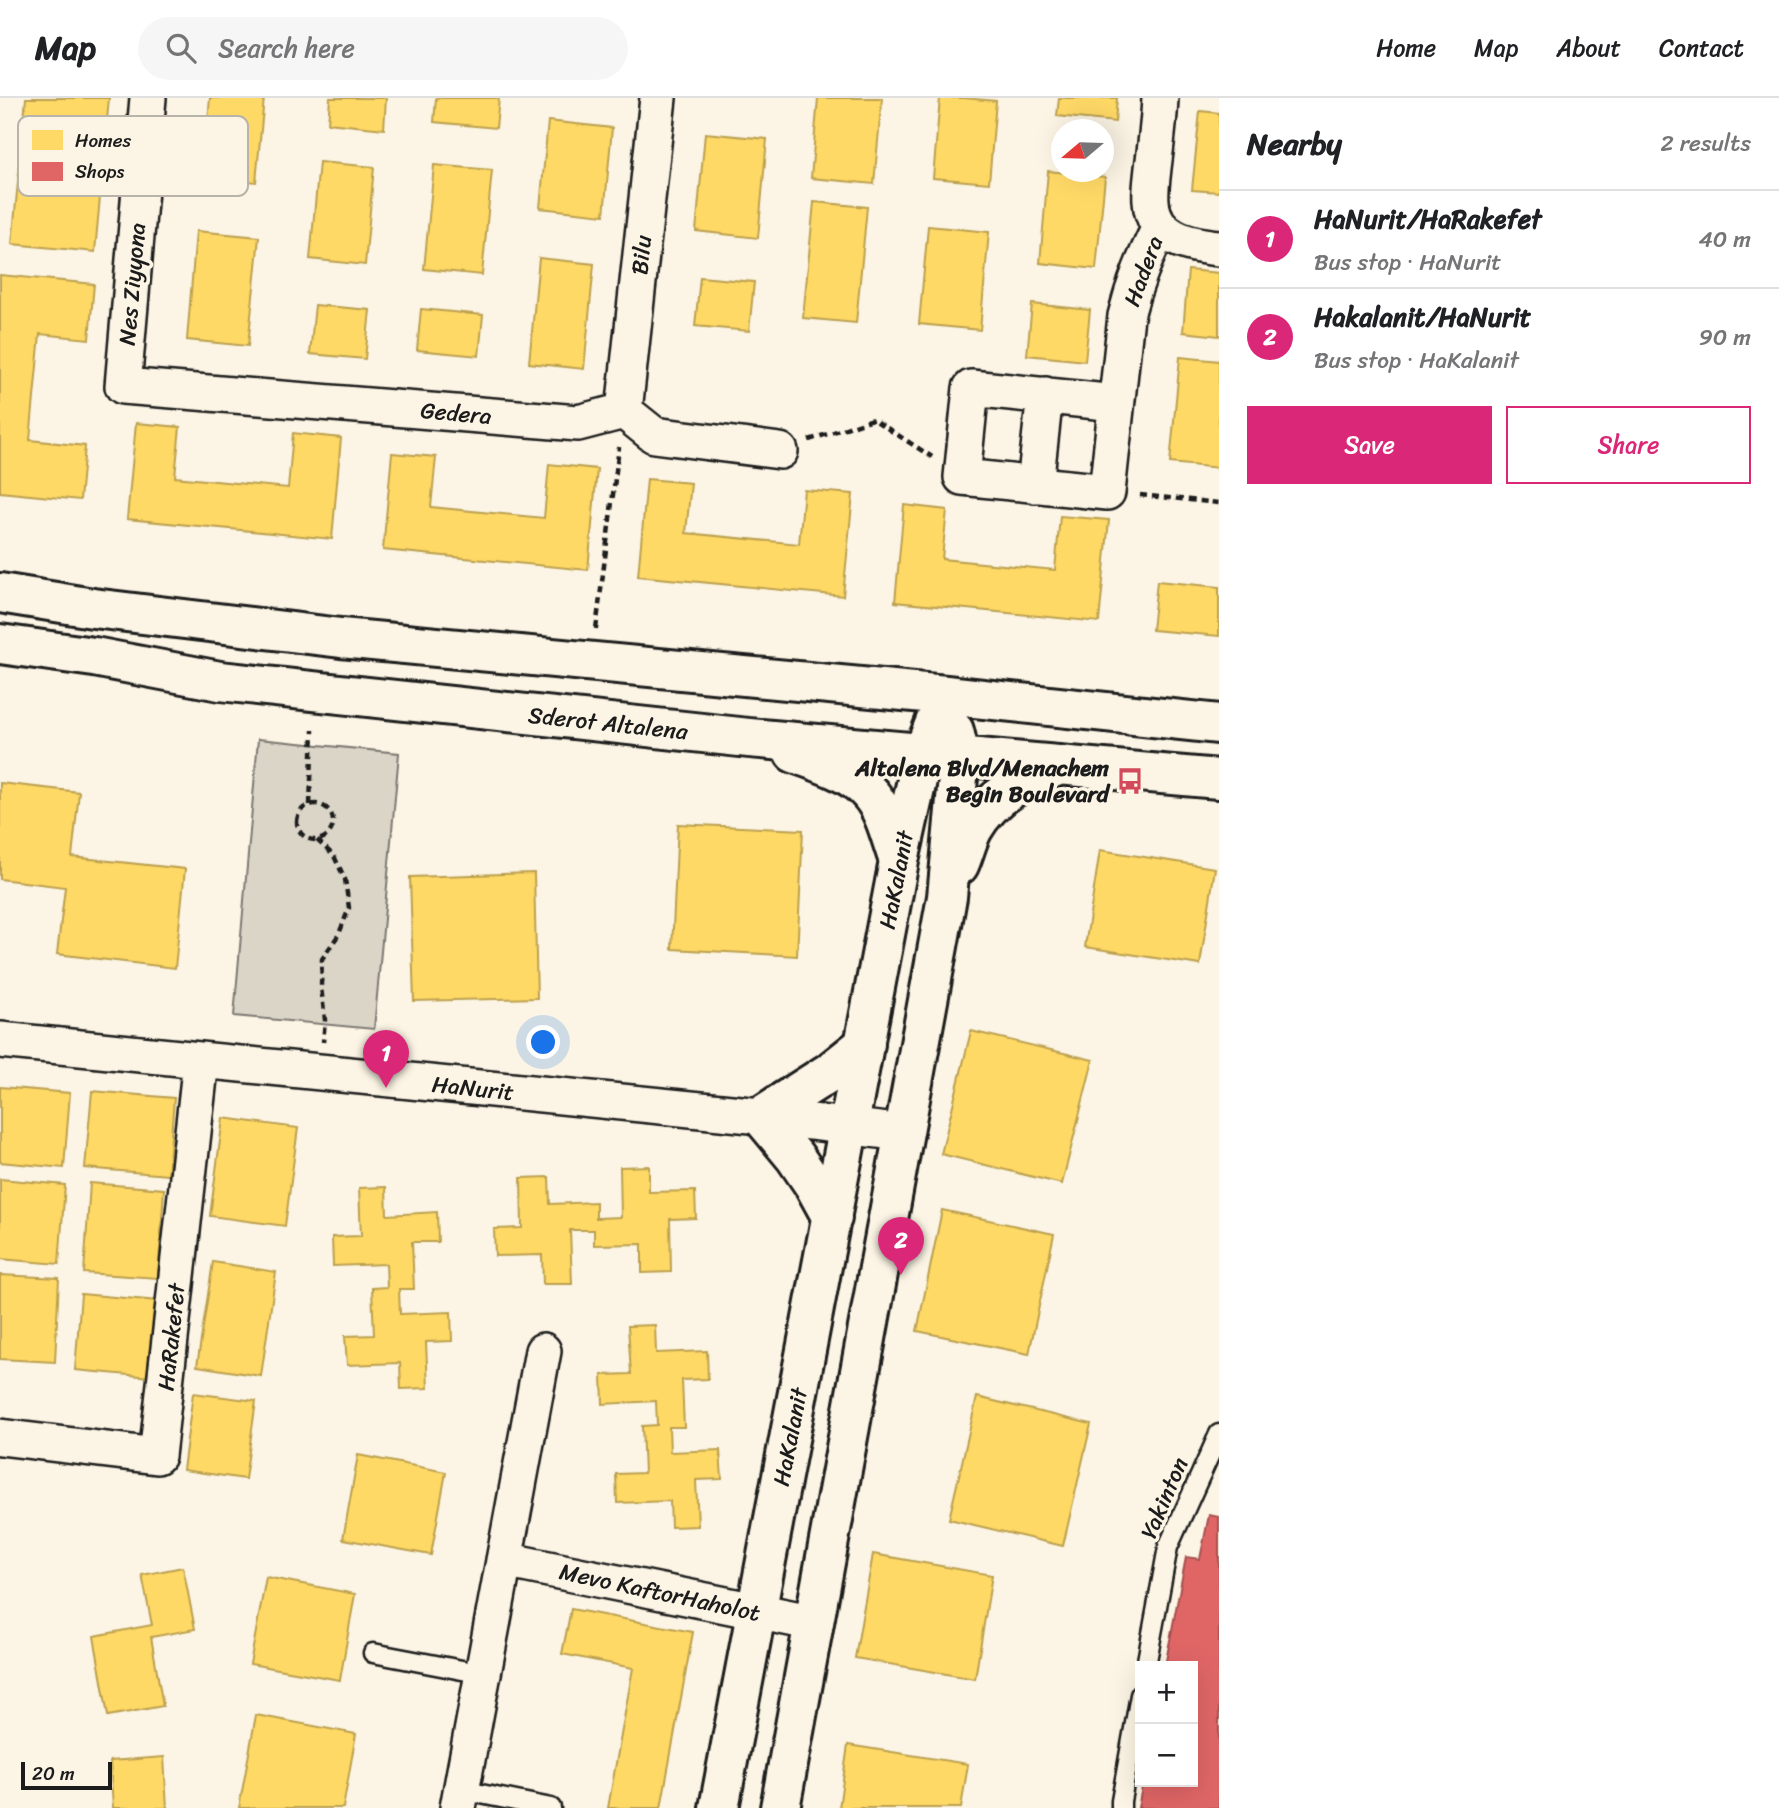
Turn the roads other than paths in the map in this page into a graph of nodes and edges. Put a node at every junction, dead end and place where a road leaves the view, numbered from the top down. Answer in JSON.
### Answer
{"nodes":[{"id":1,"x":148,"y":98,"type":"edge"},
{"id":2,"x":658,"y":98,"type":"edge"},
{"id":3,"x":1160,"y":98,"type":"edge"},
{"id":4,"x":146,"y":116,"type":"edge"},
{"id":5,"x":139,"y":196,"type":"edge"},
{"id":6,"x":1160,"y":227,"type":"junction"},
{"id":7,"x":1219,"y":248,"type":"edge"},
{"id":8,"x":122,"y":386,"type":"joint"},
{"id":9,"x":1045,"y":395,"type":"junction"},
{"id":10,"x":1116,"y":403,"type":"junction"},
{"id":11,"x":624,"y":411,"type":"junction"},
{"id":12,"x":780,"y":451,"type":"road end"},
{"id":13,"x":1035,"y":485,"type":"junction"},
{"id":14,"x":0,"y":593,"type":"edge"},
{"id":15,"x":0,"y":644,"type":"edge"},
{"id":16,"x":946,"y":695,"type":"junction"},
{"id":17,"x":1219,"y":724,"type":"edge"},
{"id":18,"x":749,"y":738,"type":"junction"},
{"id":19,"x":942,"y":754,"type":"junction"},
{"id":20,"x":1062,"y":765,"type":"junction"},
{"id":21,"x":1219,"y":779,"type":"edge"},
{"id":22,"x":899,"y":861,"type":"junction"},
{"id":23,"x":947,"y":897,"type":"junction"},
{"id":24,"x":0,"y":1040,"type":"edge"},
{"id":25,"x":865,"y":1044,"type":"junction"},
{"id":26,"x":201,"y":1060,"type":"junction"},
{"id":27,"x":761,"y":1116,"type":"junction"},
{"id":28,"x":849,"y":1126,"type":"junction"},
{"id":29,"x":904,"y":1133,"type":"junction"},
{"id":30,"x":832,"y":1218,"type":"junction"},
{"id":31,"x":543,"y":1351,"type":"dead end"},
{"id":32,"x":1219,"y":1434,"type":"edge"},
{"id":33,"x":0,"y":1437,"type":"edge"},
{"id":34,"x":504,"y":1560,"type":"junction"},
{"id":35,"x":756,"y":1612,"type":"junction"},
{"id":36,"x":815,"y":1623,"type":"junction"},
{"id":37,"x":373,"y":1653,"type":"dead end"},
{"id":38,"x":1147,"y":1661,"type":"edge"},
{"id":39,"x":483,"y":1674,"type":"junction"},
{"id":40,"x":1135,"y":1723,"type":"edge"},
{"id":41,"x":459,"y":1799,"type":"edge"},
{"id":42,"x":551,"y":1808,"type":"edge"},
{"id":43,"x":719,"y":1808,"type":"edge"},
{"id":44,"x":780,"y":1808,"type":"edge"},
{"id":45,"x":1121,"y":1808,"type":"edge"}],
"edges":[{"from":1,"to":4,"type":"street","name":"Nes Ziyyona"},
{"from":2,"to":11,"type":"street","name":"Bilu"},
{"from":3,"to":6,"type":"street","name":"Hadera"},
{"from":5,"to":8,"type":"street","name":"Nes Ziyyona"},
{"from":6,"to":7,"type":"street"},
{"from":6,"to":10,"type":"street","name":"Hadera"},
{"from":8,"to":11,"type":"street","name":"Gedera"},
{"from":9,"to":10,"type":"street"},
{"from":9,"to":13,"type":"street"},
{"from":9,"to":13,"type":"street"},
{"from":10,"to":13,"type":"street","name":"Hadera"},
{"from":11,"to":12,"type":"street"},
{"from":14,"to":16,"type":"main road"},
{"from":15,"to":18,"type":"main road","name":"Sderot Altalena"},
{"from":16,"to":17,"type":"main road"},
{"from":16,"to":19,"type":"main road","name":"HaKalanit"},
{"from":18,"to":19,"type":"main road","name":"Sderot Altalena"},
{"from":18,"to":22,"type":"main road"},
{"from":19,"to":20,"type":"main road","name":"Sderot Altalena"},
{"from":19,"to":22,"type":"main road","name":"HaKalanit"},
{"from":19,"to":23,"type":"main road","name":"HaKalanit"},
{"from":20,"to":21,"type":"main road","name":"Sderot Altalena"},
{"from":20,"to":23,"type":"main road"},
{"from":22,"to":25,"type":"main road","name":"HaKalanit"},
{"from":23,"to":29,"type":"main road","name":"HaKalanit"},
{"from":24,"to":26,"type":"street","name":"HaNurit"},
{"from":25,"to":27,"type":"main road"},
{"from":25,"to":28,"type":"main road","name":"HaKalanit"},
{"from":26,"to":27,"type":"street","name":"HaNurit"},
{"from":26,"to":33,"type":"street","name":"HaRakefet"},
{"from":27,"to":28,"type":"street","name":"HaNurit"},
{"from":27,"to":30,"type":"main road"},
{"from":28,"to":29,"type":"street","name":"HaNurit"},
{"from":28,"to":30,"type":"main road","name":"HaKalanit"},
{"from":29,"to":36,"type":"main road","name":"HaKalanit"},
{"from":30,"to":35,"type":"main road","name":"HaKalanit"},
{"from":31,"to":34,"type":"street"},
{"from":32,"to":38,"type":"lane","name":"Yakinton"},
{"from":34,"to":35,"type":"street","name":"Mevo KaftorHaholot"},
{"from":34,"to":39,"type":"street"},
{"from":35,"to":36,"type":"street","name":"Mevo KaftorHaholot"},
{"from":35,"to":43,"type":"main road","name":"HaKalanit"},
{"from":36,"to":44,"type":"main road","name":"HaKalanit"},
{"from":37,"to":39,"type":"lane"},
{"from":39,"to":41,"type":"street"},
{"from":40,"to":45,"type":"lane"},
{"from":41,"to":42,"type":"lane"}]}
